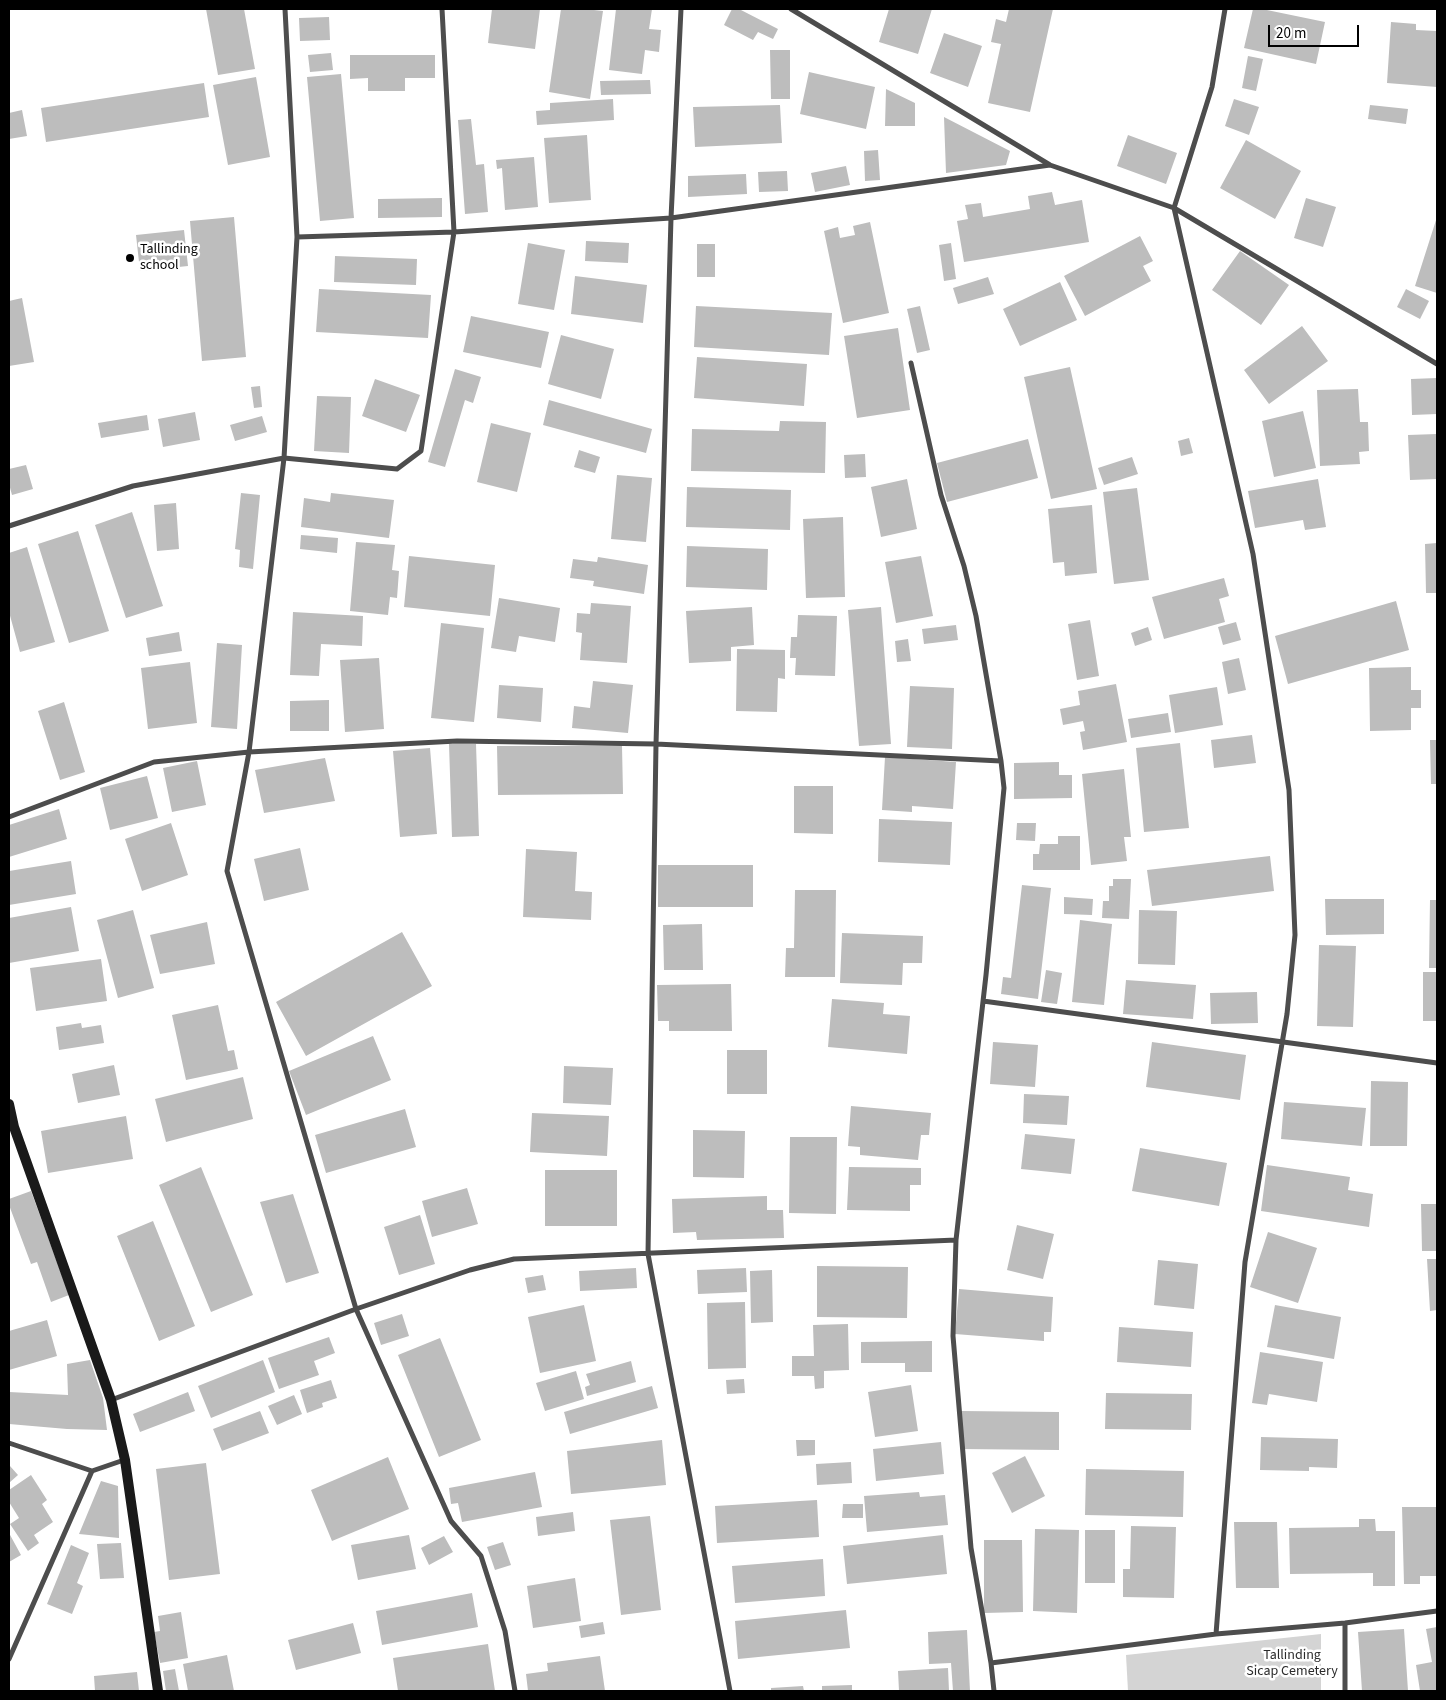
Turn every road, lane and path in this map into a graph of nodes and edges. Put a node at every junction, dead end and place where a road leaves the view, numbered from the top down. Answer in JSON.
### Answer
{"nodes":[{"id":1,"x":285,"y":9,"type":"edge"},
{"id":2,"x":442,"y":9,"type":"edge"},
{"id":3,"x":681,"y":9,"type":"edge"},
{"id":4,"x":791,"y":9,"type":"edge"},
{"id":5,"x":1225,"y":9,"type":"edge"},
{"id":6,"x":1050,"y":165,"type":"junction"},
{"id":7,"x":1174,"y":208,"type":"junction"},
{"id":8,"x":671,"y":218,"type":"junction"},
{"id":9,"x":454,"y":232,"type":"junction"},
{"id":10,"x":297,"y":237,"type":"junction"},
{"id":11,"x":911,"y":364,"type":"dead end"},
{"id":12,"x":1437,"y":364,"type":"edge"},
{"id":13,"x":284,"y":458,"type":"junction"},
{"id":14,"x":9,"y":526,"type":"edge"},
{"id":15,"x":656,"y":744,"type":"junction"},
{"id":16,"x":249,"y":752,"type":"junction"},
{"id":17,"x":1001,"y":760,"type":"junction"},
{"id":18,"x":9,"y":817,"type":"edge"},
{"id":19,"x":984,"y":1001,"type":"junction"},
{"id":20,"x":1283,"y":1041,"type":"junction"},
{"id":21,"x":1437,"y":1063,"type":"edge"},
{"id":22,"x":9,"y":1104,"type":"edge"},
{"id":23,"x":956,"y":1240,"type":"junction"},
{"id":24,"x":648,"y":1254,"type":"junction"},
{"id":25,"x":356,"y":1308,"type":"junction"},
{"id":26,"x":111,"y":1400,"type":"junction"},
{"id":27,"x":9,"y":1443,"type":"edge"},
{"id":28,"x":125,"y":1460,"type":"junction"},
{"id":29,"x":92,"y":1471,"type":"junction"},
{"id":30,"x":1437,"y":1611,"type":"edge"},
{"id":31,"x":1345,"y":1623,"type":"junction"},
{"id":32,"x":1216,"y":1634,"type":"junction"},
{"id":33,"x":9,"y":1659,"type":"edge"},
{"id":34,"x":991,"y":1663,"type":"junction"},
{"id":35,"x":158,"y":1691,"type":"edge"},
{"id":36,"x":515,"y":1691,"type":"edge"},
{"id":37,"x":730,"y":1691,"type":"edge"},
{"id":38,"x":994,"y":1691,"type":"edge"},
{"id":39,"x":1345,"y":1691,"type":"edge"}],
"edges":[{"from":1,"to":10,"type":"street"},
{"from":2,"to":9,"type":"street"},
{"from":3,"to":8,"type":"street"},
{"from":4,"to":6,"type":"street"},
{"from":5,"to":7,"type":"street"},
{"from":6,"to":7,"type":"street"},
{"from":6,"to":8,"type":"street"},
{"from":7,"to":12,"type":"street"},
{"from":7,"to":20,"type":"street"},
{"from":8,"to":9,"type":"street"},
{"from":8,"to":15,"type":"street"},
{"from":9,"to":10,"type":"street"},
{"from":9,"to":13,"type":"street"},
{"from":10,"to":13,"type":"street"},
{"from":11,"to":17,"type":"street"},
{"from":13,"to":14,"type":"street"},
{"from":13,"to":16,"type":"street"},
{"from":15,"to":16,"type":"street"},
{"from":15,"to":17,"type":"street"},
{"from":15,"to":24,"type":"street"},
{"from":16,"to":18,"type":"street"},
{"from":16,"to":25,"type":"street"},
{"from":17,"to":19,"type":"street"},
{"from":19,"to":20,"type":"street"},
{"from":19,"to":23,"type":"street"},
{"from":20,"to":21,"type":"street"},
{"from":20,"to":32,"type":"street"},
{"from":22,"to":26,"type":"street"},
{"from":23,"to":24,"type":"street"},
{"from":23,"to":34,"type":"street"},
{"from":24,"to":25,"type":"street"},
{"from":24,"to":37,"type":"street"},
{"from":25,"to":26,"type":"street"},
{"from":25,"to":36,"type":"street"},
{"from":26,"to":28,"type":"street"},
{"from":27,"to":29,"type":"street"},
{"from":28,"to":29,"type":"street"},
{"from":28,"to":35,"type":"street"},
{"from":29,"to":33,"type":"street"},
{"from":30,"to":31,"type":"street"},
{"from":31,"to":32,"type":"street"},
{"from":31,"to":39,"type":"street"},
{"from":32,"to":34,"type":"street"},
{"from":34,"to":38,"type":"street"}]}
